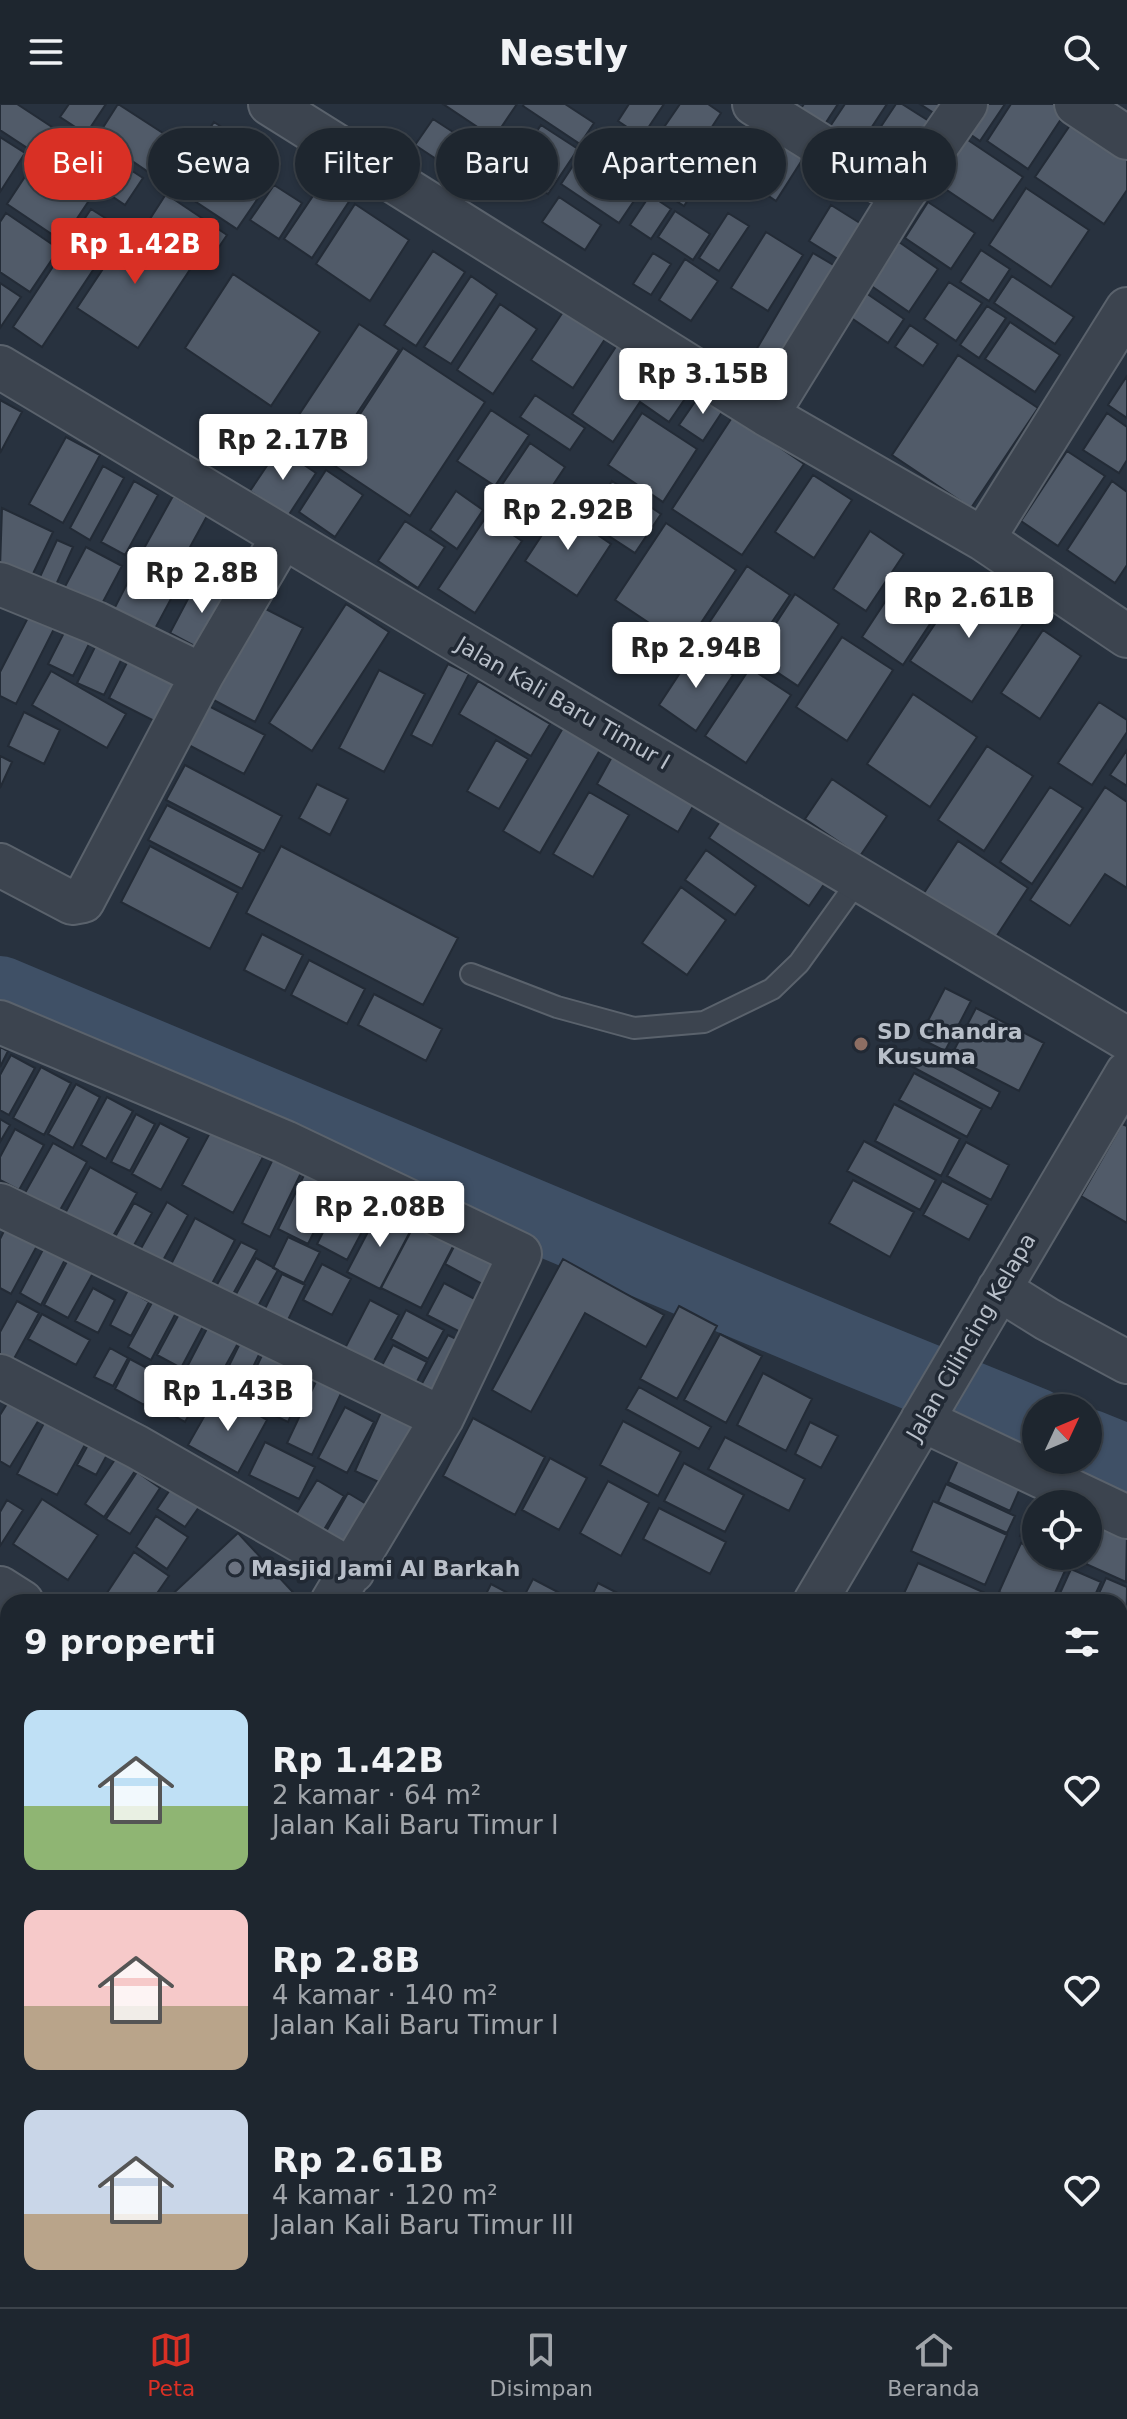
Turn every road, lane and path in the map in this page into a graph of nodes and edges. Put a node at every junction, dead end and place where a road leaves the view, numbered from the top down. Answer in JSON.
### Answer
{"nodes":[{"id":1,"x":270,"y":104,"type":"edge"},
{"id":2,"x":754,"y":104,"type":"edge"},
{"id":3,"x":966,"y":104,"type":"edge"},
{"id":4,"x":1076,"y":104,"type":"edge"},
{"id":5,"x":949,"y":128,"type":"edge"},
{"id":6,"x":802,"y":134,"type":"edge"},
{"id":7,"x":1127,"y":138,"type":"edge"},
{"id":8,"x":900,"y":200,"type":"edge"},
{"id":9,"x":1127,"y":309,"type":"edge"},
{"id":10,"x":0,"y":367,"type":"edge"},
{"id":11,"x":767,"y":415,"type":"junction"},
{"id":12,"x":282,"y":538,"type":"junction"},
{"id":13,"x":983,"y":539,"type":"junction"},
{"id":14,"x":0,"y":584,"type":"edge"},
{"id":15,"x":1127,"y":636,"type":"edge"},
{"id":16,"x":202,"y":675,"type":"junction"},
{"id":17,"x":0,"y":865,"type":"edge"},
{"id":18,"x":860,"y":878,"type":"junction"},
{"id":19,"x":471,"y":974,"type":"dead end"},
{"id":20,"x":0,"y":1022,"type":"edge"},
{"id":21,"x":1127,"y":1039,"type":"edge"},
{"id":22,"x":1127,"y":1073,"type":"edge"},
{"id":23,"x":0,"y":1205,"type":"edge"},
{"id":24,"x":994,"y":1298,"type":"junction"},
{"id":25,"x":1127,"y":1362,"type":"edge"},
{"id":26,"x":0,"y":1376,"type":"edge"},
{"id":27,"x":927,"y":1411,"type":"junction"},
{"id":28,"x":442,"y":1418,"type":"junction"},
{"id":29,"x":1127,"y":1517,"type":"edge"},
{"id":30,"x":342,"y":1587,"type":"edge"},
{"id":31,"x":820,"y":1594,"type":"edge"}],
"edges":[{"from":1,"to":11,"type":"street"},
{"from":2,"to":6,"type":"street"},
{"from":3,"to":5,"type":"street"},
{"from":4,"to":7,"type":"street"},
{"from":8,"to":11,"type":"street"},
{"from":9,"to":13,"type":"street"},
{"from":10,"to":12,"type":"street","name":"Jalan Kali Baru Timur I"},
{"from":11,"to":13,"type":"street"},
{"from":12,"to":16,"type":"street"},
{"from":12,"to":18,"type":"street","name":"Jalan Kali Baru Timur I"},
{"from":13,"to":15,"type":"street"},
{"from":14,"to":16,"type":"street"},
{"from":16,"to":17,"type":"street"},
{"from":18,"to":19,"type":"lane"},
{"from":18,"to":21,"type":"street","name":"Jalan Kali Baru Timur I"},
{"from":20,"to":28,"type":"street"},
{"from":22,"to":24,"type":"street","name":"Jalan Cilincing Kelapa"},
{"from":23,"to":28,"type":"street"},
{"from":24,"to":25,"type":"street"},
{"from":24,"to":27,"type":"street","name":"Jalan Cilincing Kelapa"},
{"from":26,"to":30,"type":"street"},
{"from":27,"to":29,"type":"street"},
{"from":27,"to":31,"type":"street","name":"Jalan Cilincing Kelapa"},
{"from":28,"to":30,"type":"street"}]}
